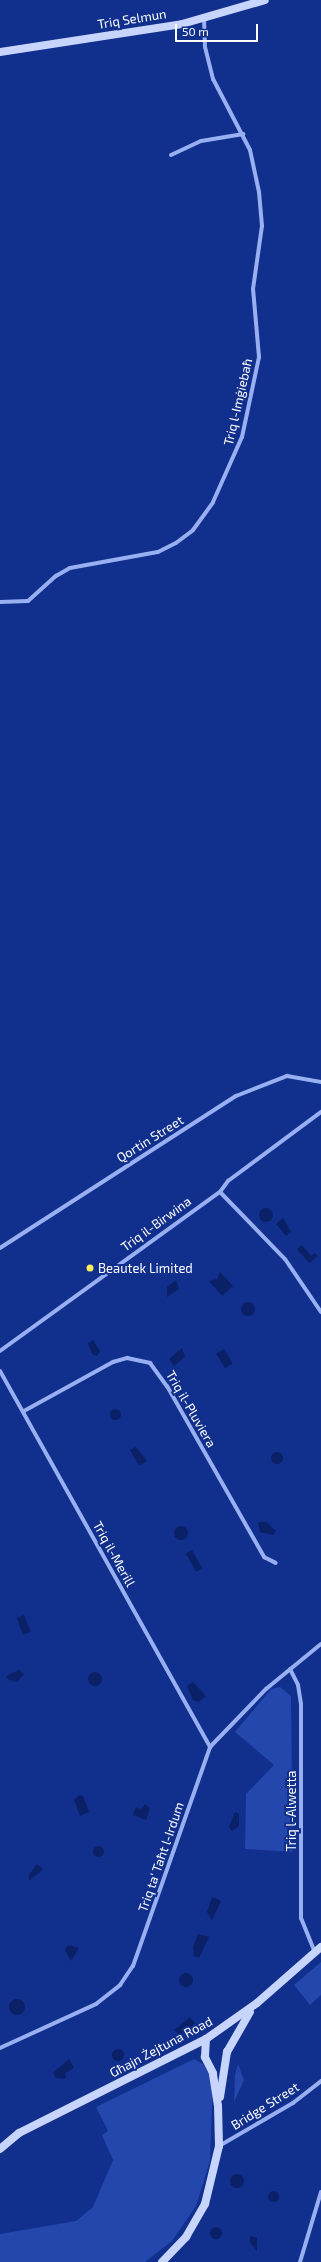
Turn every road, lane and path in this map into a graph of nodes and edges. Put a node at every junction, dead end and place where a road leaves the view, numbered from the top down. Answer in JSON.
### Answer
{"nodes":[{"id":1,"x":265,"y":0,"type":"edge"},
{"id":2,"x":204,"y":19,"type":"junction"},
{"id":3,"x":0,"y":52,"type":"edge"},
{"id":4,"x":243,"y":134,"type":"junction"},
{"id":5,"x":171,"y":155,"type":"dead end"},
{"id":6,"x":0,"y":602,"type":"edge"},
{"id":7,"x":321,"y":1082,"type":"edge"},
{"id":8,"x":321,"y":1112,"type":"edge"},
{"id":9,"x":220,"y":1192,"type":"junction"},
{"id":10,"x":0,"y":1248,"type":"edge"},
{"id":11,"x":321,"y":1312,"type":"edge"},
{"id":12,"x":0,"y":1351,"type":"edge"},
{"id":13,"x":0,"y":1370,"type":"edge"},
{"id":14,"x":24,"y":1411,"type":"junction"},
{"id":15,"x":276,"y":1563,"type":"dead end"},
{"id":16,"x":321,"y":1644,"type":"edge"},
{"id":17,"x":290,"y":1669,"type":"junction"},
{"id":18,"x":210,"y":1747,"type":"junction"},
{"id":19,"x":318,"y":1950,"type":"edge"},
{"id":20,"x":257,"y":2003,"type":"junction"},
{"id":21,"x":217,"y":2033,"type":"junction"},
{"id":22,"x":206,"y":2040,"type":"junction"},
{"id":23,"x":232,"y":2041,"type":"junction"},
{"id":24,"x":0,"y":2048,"type":"edge"},
{"id":25,"x":321,"y":2081,"type":"edge"},
{"id":26,"x":218,"y":2106,"type":"junction"},
{"id":27,"x":219,"y":2146,"type":"junction"},
{"id":28,"x":0,"y":2149,"type":"edge"},
{"id":29,"x":321,"y":2192,"type":"edge"},
{"id":30,"x":163,"y":2262,"type":"edge"},
{"id":31,"x":300,"y":2262,"type":"edge"}],
"edges":[{"from":1,"to":2,"type":"street","name":"Triq Selmun"},
{"from":2,"to":3,"type":"street","name":"Triq Selmun"},
{"from":2,"to":4,"type":"street","name":"Triq l-Imġiebaħ"},
{"from":4,"to":5,"type":"street"},
{"from":4,"to":6,"type":"street","name":"Triq l-Imġiebaħ"},
{"from":7,"to":10,"type":"street","name":"Qortin Street"},
{"from":8,"to":9,"type":"street","name":"Triq il-Birwina"},
{"from":9,"to":11,"type":"street"},
{"from":9,"to":12,"type":"street","name":"Triq il-Birwina"},
{"from":13,"to":14,"type":"street","name":"Triq il-Merill"},
{"from":14,"to":15,"type":"street","name":"Triq il-Pluviera"},
{"from":14,"to":18,"type":"street","name":"Triq il-Merill"},
{"from":16,"to":17,"type":"street","name":"Triq ta' Taħt l-Irdum"},
{"from":17,"to":18,"type":"street","name":"Triq ta' Taħt l-Irdum"},
{"from":17,"to":19,"type":"street","name":"Triq l-Alwetta"},
{"from":18,"to":24,"type":"street","name":"Triq ta' Taħt l-Irdum"},
{"from":19,"to":20,"type":"street","name":"Għajn Żejtuna Road"},
{"from":20,"to":21,"type":"street","name":"Għajn Żejtuna Road"},
{"from":20,"to":23,"type":"street"},
{"from":21,"to":22,"type":"street","name":"Għajn Żejtuna Road"},
{"from":21,"to":23,"type":"street"},
{"from":22,"to":26,"type":"street"},
{"from":22,"to":28,"type":"street","name":"Għajn Żejtuna Road"},
{"from":23,"to":26,"type":"street"},
{"from":25,"to":27,"type":"street","name":"Bridge Street"},
{"from":26,"to":27,"type":"street"},
{"from":27,"to":30,"type":"street"},
{"from":29,"to":31,"type":"street"}]}
